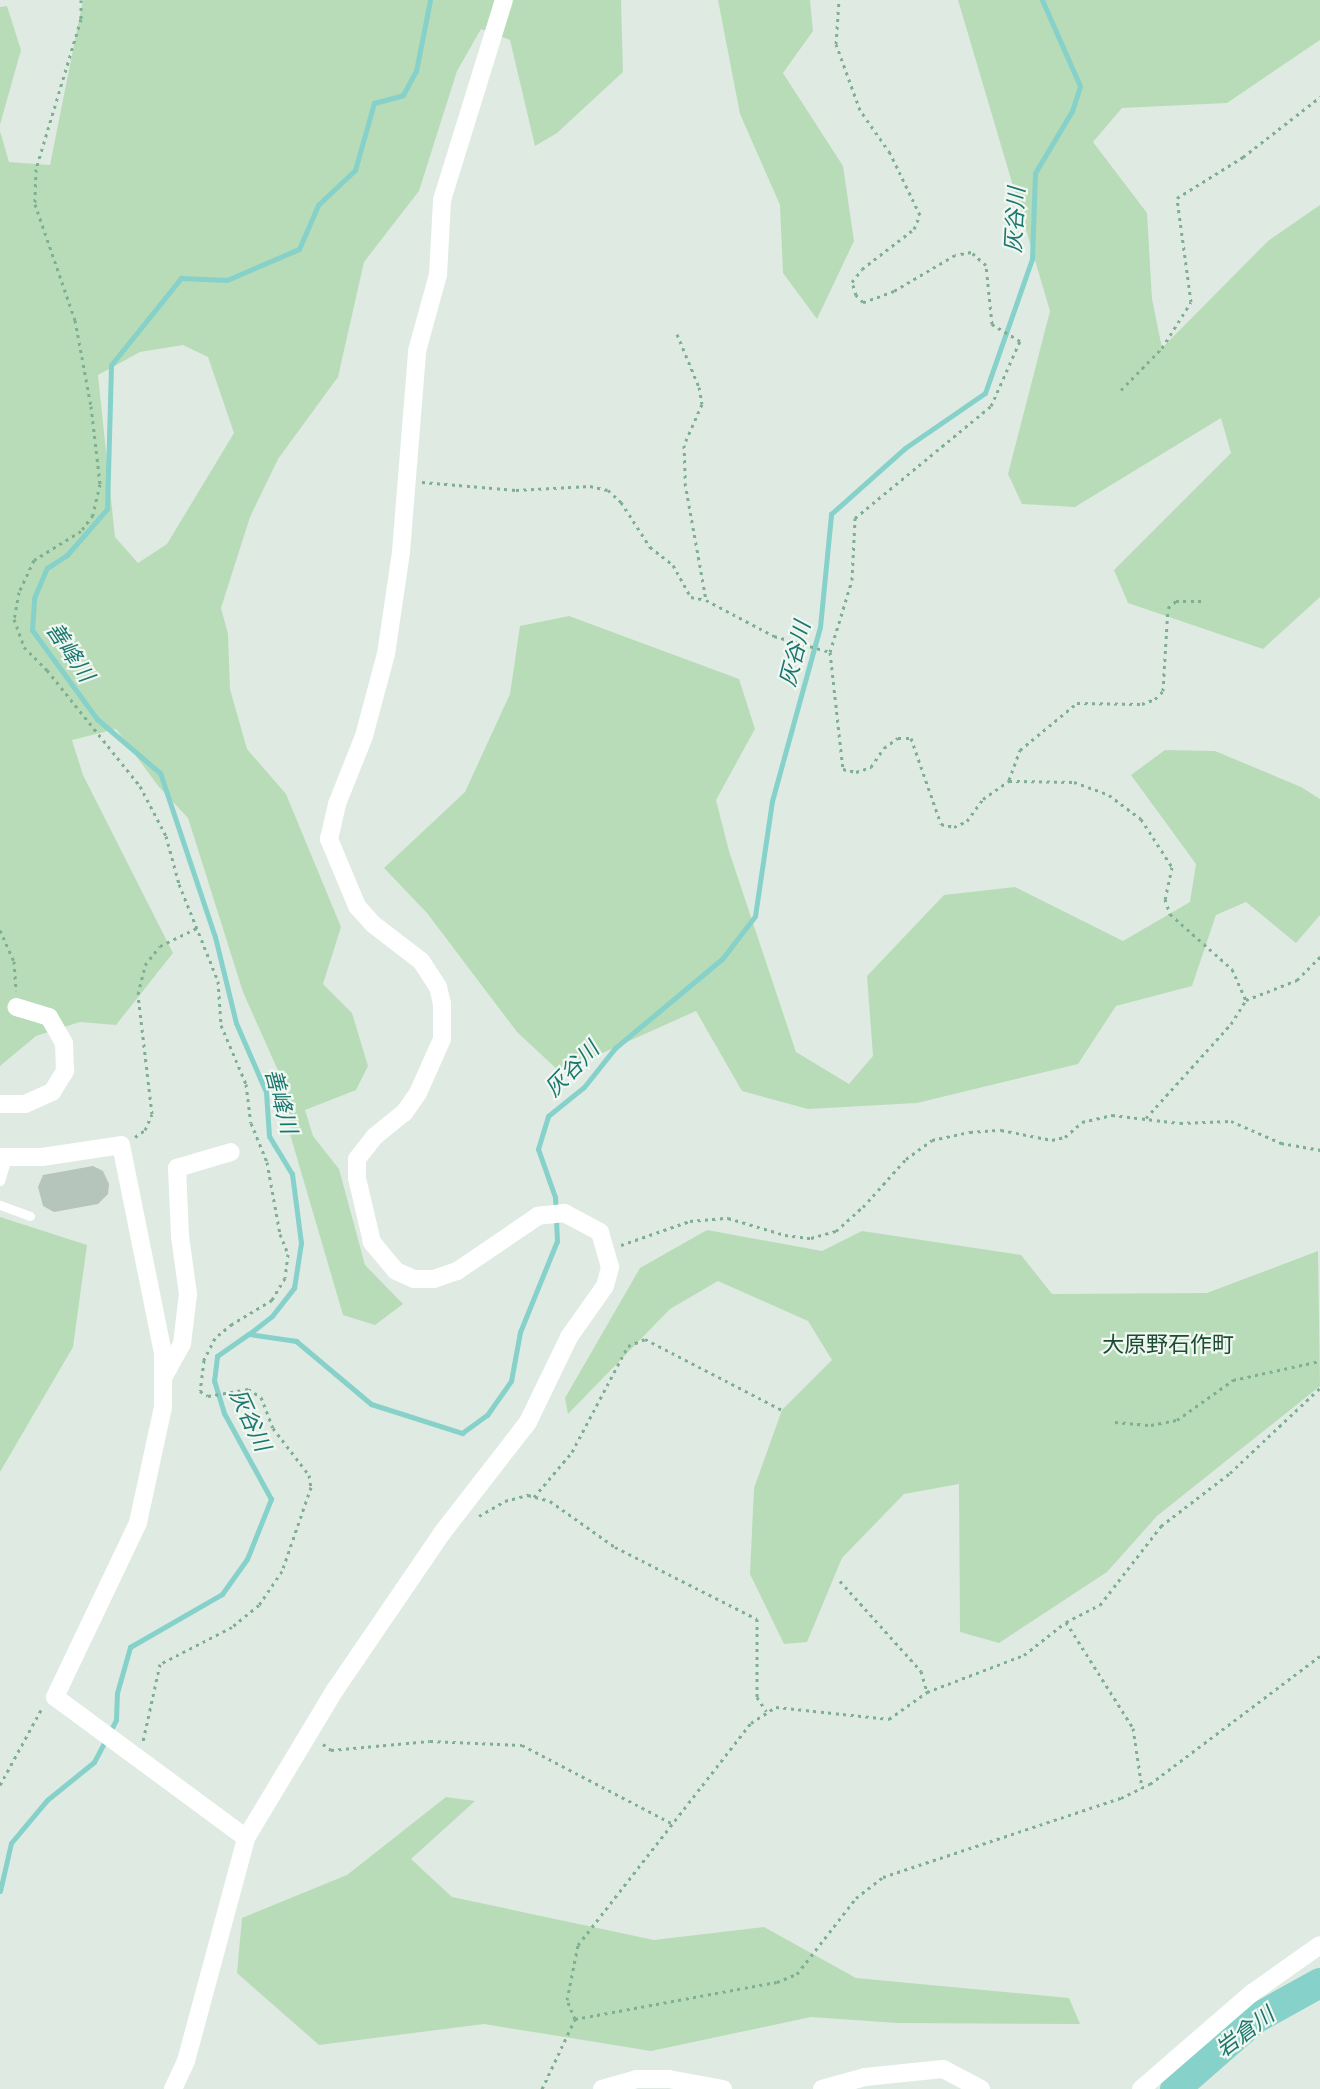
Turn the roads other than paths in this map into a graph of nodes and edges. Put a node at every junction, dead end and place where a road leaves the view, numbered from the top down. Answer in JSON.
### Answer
{"nodes":[{"id":1,"x":504,"y":0,"type":"edge"},
{"id":2,"x":16,"y":1007,"type":"road end"},
{"id":3,"x":0,"y":1104,"type":"edge"},
{"id":4,"x":231,"y":1152,"type":"dead end"},
{"id":5,"x":3,"y":1158,"type":"edge"},
{"id":6,"x":0,"y":1181,"type":"edge"},
{"id":7,"x":0,"y":1205,"type":"edge"},
{"id":8,"x":30,"y":1216,"type":"dead end"},
{"id":9,"x":163,"y":1378,"type":"junction"},
{"id":10,"x":246,"y":1838,"type":"junction"},
{"id":11,"x":1320,"y":1945,"type":"edge"},
{"id":12,"x":173,"y":2089,"type":"edge"},
{"id":13,"x":602,"y":2089,"type":"edge"},
{"id":14,"x":723,"y":2089,"type":"edge"},
{"id":15,"x":822,"y":2089,"type":"edge"},
{"id":16,"x":981,"y":2089,"type":"edge"},
{"id":17,"x":1141,"y":2089,"type":"edge"}],
"edges":[{"from":1,"to":10,"type":"street"},
{"from":2,"to":3,"type":"street"},
{"from":4,"to":9,"type":"street"},
{"from":5,"to":6,"type":"lane"},
{"from":5,"to":9,"type":"street"},
{"from":7,"to":8,"type":"lane"},
{"from":9,"to":10,"type":"street"},
{"from":10,"to":12,"type":"street"},
{"from":11,"to":17,"type":"street"},
{"from":13,"to":14,"type":"street"},
{"from":15,"to":16,"type":"street"}]}
